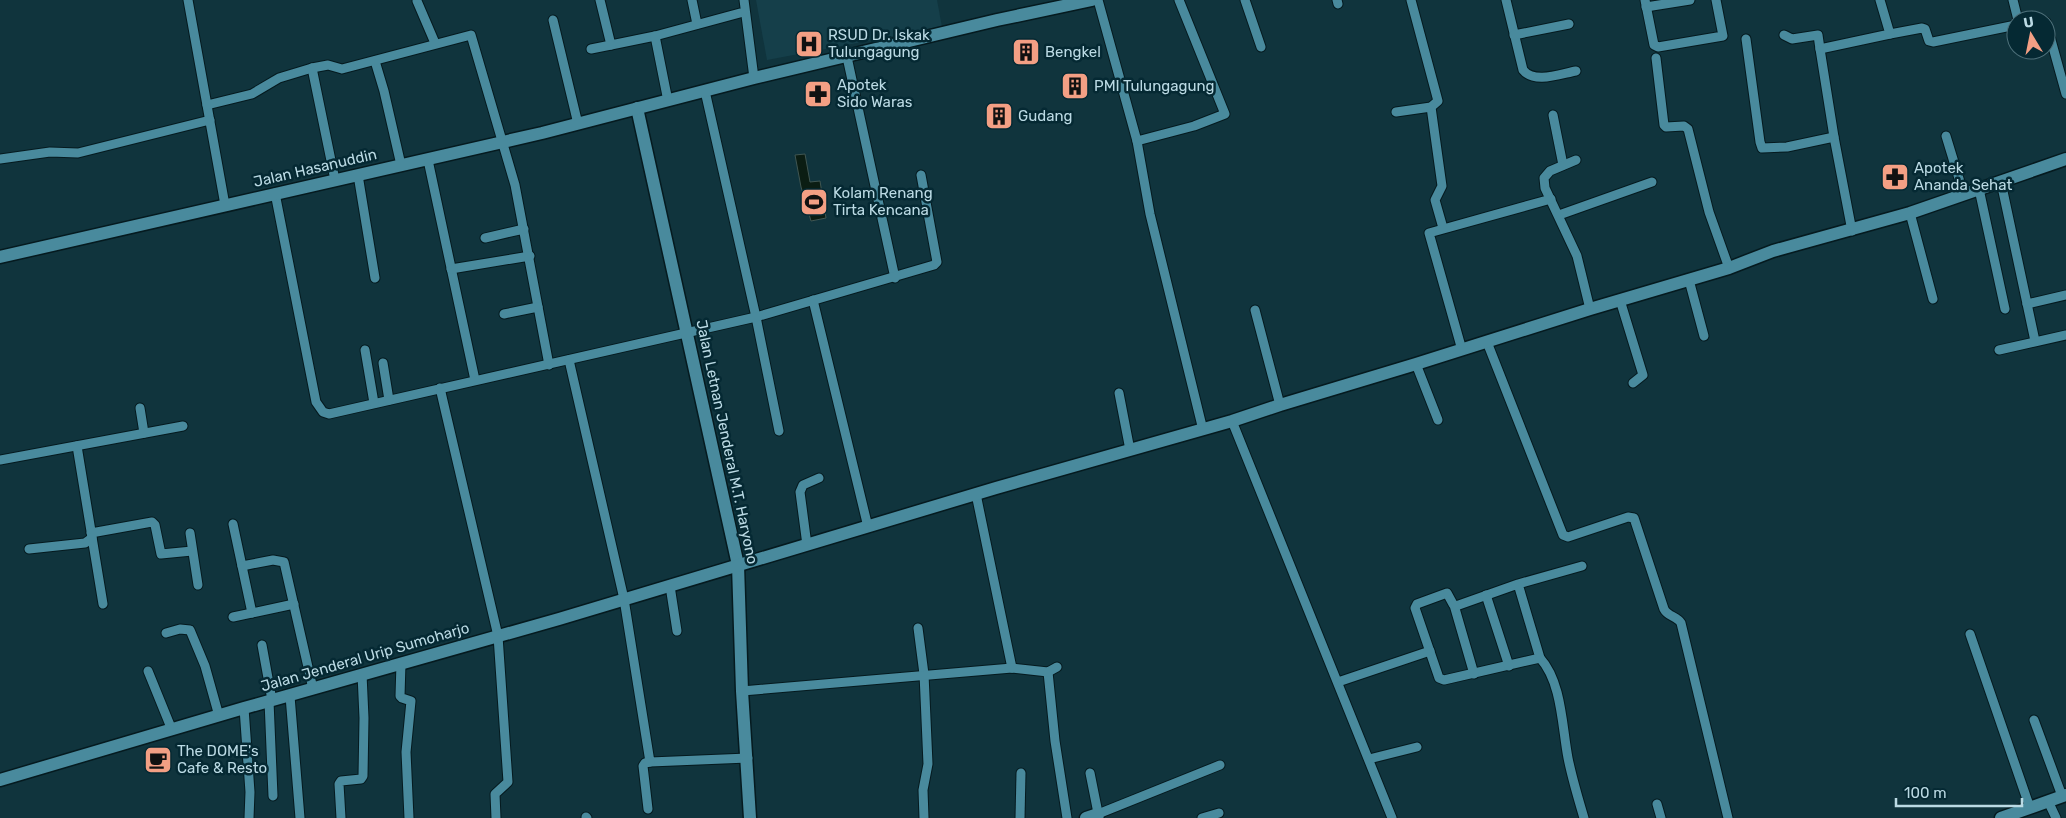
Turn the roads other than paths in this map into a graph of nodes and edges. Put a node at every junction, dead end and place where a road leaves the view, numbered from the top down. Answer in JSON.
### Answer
{"nodes":[{"id":1,"x":188,"y":0,"type":"edge"},
{"id":2,"x":600,"y":0,"type":"edge"},
{"id":3,"x":692,"y":0,"type":"edge"},
{"id":4,"x":744,"y":0,"type":"edge"},
{"id":5,"x":1092,"y":0,"type":"edge"},
{"id":6,"x":1098,"y":0,"type":"edge"},
{"id":7,"x":1179,"y":0,"type":"edge"},
{"id":8,"x":1245,"y":0,"type":"edge"},
{"id":9,"x":1411,"y":0,"type":"edge"},
{"id":10,"x":1506,"y":0,"type":"edge"},
{"id":11,"x":1690,"y":0,"type":"edge"},
{"id":12,"x":1716,"y":0,"type":"edge"},
{"id":13,"x":1880,"y":0,"type":"edge"},
{"id":14,"x":417,"y":1,"type":"edge"},
{"id":15,"x":1645,"y":4,"type":"edge"},
{"id":16,"x":740,"y":13,"type":"dead end"},
{"id":17,"x":554,"y":20,"type":"dead end"},
{"id":18,"x":697,"y":24,"type":"junction"},
{"id":19,"x":1569,"y":24,"type":"dead end"},
{"id":20,"x":2006,"y":27,"type":"edge"},
{"id":21,"x":1890,"y":34,"type":"junction"},
{"id":22,"x":1514,"y":35,"type":"junction"},
{"id":23,"x":1784,"y":35,"type":"dead end"},
{"id":24,"x":655,"y":36,"type":"junction"},
{"id":25,"x":1746,"y":39,"type":"dead end"},
{"id":26,"x":435,"y":43,"type":"junction"},
{"id":27,"x":611,"y":45,"type":"junction"},
{"id":28,"x":1261,"y":47,"type":"dead end"},
{"id":29,"x":591,"y":49,"type":"dead end"},
{"id":30,"x":1820,"y":49,"type":"junction"},
{"id":31,"x":847,"y":57,"type":"junction"},
{"id":32,"x":1656,"y":58,"type":"dead end"},
{"id":33,"x":2056,"y":58,"type":"edge"},
{"id":34,"x":375,"y":61,"type":"junction"},
{"id":35,"x":312,"y":68,"type":"junction"},
{"id":36,"x":1576,"y":71,"type":"dead end"},
{"id":37,"x":754,"y":78,"type":"junction"},
{"id":38,"x":705,"y":91,"type":"junction"},
{"id":39,"x":2066,"y":94,"type":"edge"},
{"id":40,"x":668,"y":101,"type":"junction"},
{"id":41,"x":207,"y":105,"type":"junction"},
{"id":42,"x":1431,"y":107,"type":"junction"},
{"id":43,"x":636,"y":108,"type":"junction"},
{"id":44,"x":1396,"y":112,"type":"dead end"},
{"id":45,"x":1553,"y":115,"type":"dead end"},
{"id":46,"x":210,"y":120,"type":"junction"},
{"id":47,"x":578,"y":124,"type":"junction"},
{"id":48,"x":1946,"y":136,"type":"dead end"},
{"id":49,"x":1834,"y":137,"type":"junction"},
{"id":50,"x":1137,"y":141,"type":"junction"},
{"id":51,"x":502,"y":142,"type":"junction"},
{"id":52,"x":0,"y":159,"type":"edge"},
{"id":53,"x":2066,"y":159,"type":"edge"},
{"id":54,"x":428,"y":160,"type":"junction"},
{"id":55,"x":1576,"y":160,"type":"dead end"},
{"id":56,"x":1563,"y":165,"type":"junction"},
{"id":57,"x":401,"y":166,"type":"junction"},
{"id":58,"x":358,"y":175,"type":"junction"},
{"id":59,"x":921,"y":176,"type":"dead end"},
{"id":60,"x":335,"y":180,"type":"junction"},
{"id":61,"x":1652,"y":182,"type":"dead end"},
{"id":62,"x":2001,"y":182,"type":"junction"},
{"id":63,"x":1979,"y":189,"type":"junction"},
{"id":64,"x":275,"y":193,"type":"junction"},
{"id":65,"x":1964,"y":195,"type":"junction"},
{"id":66,"x":1551,"y":199,"type":"junction"},
{"id":67,"x":225,"y":205,"type":"junction"},
{"id":68,"x":1910,"y":213,"type":"junction"},
{"id":69,"x":1559,"y":216,"type":"junction"},
{"id":70,"x":1443,"y":228,"type":"junction"},
{"id":71,"x":524,"y":229,"type":"junction"},
{"id":72,"x":1852,"y":231,"type":"junction"},
{"id":73,"x":485,"y":238,"type":"dead end"},
{"id":74,"x":0,"y":256,"type":"edge"},
{"id":75,"x":530,"y":256,"type":"junction"},
{"id":76,"x":1729,"y":268,"type":"junction"},
{"id":77,"x":451,"y":269,"type":"junction"},
{"id":78,"x":375,"y":278,"type":"dead end"},
{"id":79,"x":895,"y":278,"type":"junction"},
{"id":80,"x":1689,"y":280,"type":"junction"},
{"id":81,"x":2066,"y":295,"type":"edge"},
{"id":82,"x":1933,"y":299,"type":"dead end"},
{"id":83,"x":813,"y":300,"type":"junction"},
{"id":84,"x":1620,"y":300,"type":"junction"},
{"id":85,"x":2027,"y":304,"type":"junction"},
{"id":86,"x":538,"y":307,"type":"junction"},
{"id":87,"x":1590,"y":309,"type":"junction"},
{"id":88,"x":2006,"y":309,"type":"dead end"},
{"id":89,"x":1255,"y":310,"type":"dead end"},
{"id":90,"x":504,"y":314,"type":"dead end"},
{"id":91,"x":756,"y":317,"type":"junction"},
{"id":92,"x":686,"y":332,"type":"junction"},
{"id":93,"x":1704,"y":336,"type":"dead end"},
{"id":94,"x":2066,"y":336,"type":"edge"},
{"id":95,"x":2036,"y":341,"type":"junction"},
{"id":96,"x":1487,"y":342,"type":"junction"},
{"id":97,"x":365,"y":350,"type":"dead end"},
{"id":98,"x":1462,"y":350,"type":"junction"},
{"id":99,"x":1999,"y":350,"type":"dead end"},
{"id":100,"x":569,"y":360,"type":"junction"},
{"id":101,"x":383,"y":363,"type":"dead end"},
{"id":102,"x":1416,"y":364,"type":"junction"},
{"id":103,"x":550,"y":365,"type":"junction"},
{"id":104,"x":475,"y":380,"type":"junction"},
{"id":105,"x":1633,"y":383,"type":"dead end"},
{"id":106,"x":440,"y":388,"type":"junction"},
{"id":107,"x":1119,"y":393,"type":"dead end"},
{"id":108,"x":389,"y":400,"type":"junction"},
{"id":109,"x":374,"y":403,"type":"junction"},
{"id":110,"x":1280,"y":405,"type":"junction"},
{"id":111,"x":140,"y":408,"type":"dead end"},
{"id":112,"x":1438,"y":420,"type":"dead end"},
{"id":113,"x":1232,"y":421,"type":"junction"},
{"id":114,"x":183,"y":426,"type":"dead end"},
{"id":115,"x":1203,"y":430,"type":"junction"},
{"id":116,"x":779,"y":431,"type":"dead end"},
{"id":117,"x":144,"y":433,"type":"junction"},
{"id":118,"x":77,"y":446,"type":"junction"},
{"id":119,"x":1130,"y":450,"type":"junction"},
{"id":120,"x":0,"y":460,"type":"edge"},
{"id":121,"x":819,"y":478,"type":"dead end"},
{"id":122,"x":976,"y":494,"type":"junction"},
{"id":123,"x":233,"y":524,"type":"dead end"},
{"id":124,"x":868,"y":527,"type":"junction"},
{"id":125,"x":190,"y":533,"type":"dead end"},
{"id":126,"x":92,"y":535,"type":"junction"},
{"id":127,"x":807,"y":545,"type":"junction"},
{"id":128,"x":29,"y":548,"type":"dead end"},
{"id":129,"x":192,"y":551,"type":"junction"},
{"id":130,"x":738,"y":565,"type":"junction"},
{"id":131,"x":242,"y":566,"type":"junction"},
{"id":132,"x":1582,"y":566,"type":"dead end"},
{"id":133,"x":1518,"y":584,"type":"junction"},
{"id":134,"x":198,"y":585,"type":"dead end"},
{"id":135,"x":670,"y":586,"type":"junction"},
{"id":136,"x":1486,"y":595,"type":"junction"},
{"id":137,"x":624,"y":599,"type":"junction"},
{"id":138,"x":103,"y":604,"type":"dead end"},
{"id":139,"x":294,"y":604,"type":"junction"},
{"id":140,"x":1454,"y":605,"type":"junction"},
{"id":141,"x":252,"y":613,"type":"junction"},
{"id":142,"x":233,"y":617,"type":"dead end"},
{"id":143,"x":918,"y":628,"type":"dead end"},
{"id":144,"x":677,"y":631,"type":"dead end"},
{"id":145,"x":166,"y":633,"type":"dead end"},
{"id":146,"x":1970,"y":634,"type":"dead end"},
{"id":147,"x":498,"y":636,"type":"junction"},
{"id":148,"x":262,"y":645,"type":"dead end"},
{"id":149,"x":1430,"y":651,"type":"junction"},
{"id":150,"x":1540,"y":658,"type":"junction"},
{"id":151,"x":401,"y":663,"type":"junction"},
{"id":152,"x":1057,"y":666,"type":"dead end"},
{"id":153,"x":1509,"y":666,"type":"junction"},
{"id":154,"x":1012,"y":668,"type":"junction"},
{"id":155,"x":148,"y":671,"type":"dead end"},
{"id":156,"x":1048,"y":672,"type":"junction"},
{"id":157,"x":362,"y":674,"type":"junction"},
{"id":158,"x":924,"y":674,"type":"junction"},
{"id":159,"x":1474,"y":674,"type":"junction"},
{"id":160,"x":1338,"y":682,"type":"junction"},
{"id":161,"x":313,"y":689,"type":"junction"},
{"id":162,"x":742,"y":691,"type":"junction"},
{"id":163,"x":290,"y":696,"type":"junction"},
{"id":164,"x":271,"y":701,"type":"junction"},
{"id":165,"x":244,"y":708,"type":"junction"},
{"id":166,"x":219,"y":716,"type":"junction"},
{"id":167,"x":2034,"y":720,"type":"dead end"},
{"id":168,"x":172,"y":730,"type":"junction"},
{"id":169,"x":1417,"y":747,"type":"dead end"},
{"id":170,"x":748,"y":758,"type":"junction"},
{"id":171,"x":1369,"y":760,"type":"junction"},
{"id":172,"x":650,"y":762,"type":"junction"},
{"id":173,"x":1220,"y":765,"type":"dead end"},
{"id":174,"x":1022,"y":773,"type":"dead end"},
{"id":175,"x":1090,"y":773,"type":"dead end"},
{"id":176,"x":0,"y":780,"type":"edge"},
{"id":177,"x":273,"y":796,"type":"dead end"},
{"id":178,"x":2064,"y":796,"type":"edge"},
{"id":179,"x":2048,"y":801,"type":"junction"},
{"id":180,"x":1657,"y":804,"type":"dead end"},
{"id":181,"x":2030,"y":808,"type":"junction"},
{"id":182,"x":648,"y":809,"type":"dead end"},
{"id":183,"x":1219,"y":813,"type":"dead end"},
{"id":184,"x":1095,"y":817,"type":"edge"},
{"id":185,"x":249,"y":818,"type":"edge"},
{"id":186,"x":300,"y":818,"type":"edge"},
{"id":187,"x":341,"y":818,"type":"edge"},
{"id":188,"x":409,"y":818,"type":"edge"},
{"id":189,"x":496,"y":818,"type":"edge"},
{"id":190,"x":750,"y":818,"type":"edge"},
{"id":191,"x":924,"y":818,"type":"edge"},
{"id":192,"x":1020,"y":818,"type":"edge"},
{"id":193,"x":1067,"y":818,"type":"edge"},
{"id":194,"x":1202,"y":818,"type":"edge"},
{"id":195,"x":1392,"y":818,"type":"edge"},
{"id":196,"x":1584,"y":818,"type":"edge"},
{"id":197,"x":1661,"y":818,"type":"edge"},
{"id":198,"x":1728,"y":818,"type":"edge"},
{"id":199,"x":2001,"y":818,"type":"edge"},
{"id":200,"x":2056,"y":818,"type":"edge"}],
"edges":[{"from":1,"to":41,"type":"street"},
{"from":2,"to":27,"type":"street"},
{"from":3,"to":18,"type":"street"},
{"from":4,"to":37,"type":"street"},
{"from":5,"to":31,"type":"street","name":"Jalan Hasanuddin"},
{"from":6,"to":50,"type":"street"},
{"from":7,"to":50,"type":"street"},
{"from":8,"to":28,"type":"street"},
{"from":9,"to":42,"type":"street"},
{"from":10,"to":22,"type":"street"},
{"from":11,"to":15,"type":"street"},
{"from":12,"to":15,"type":"street"},
{"from":13,"to":21,"type":"street"},
{"from":14,"to":26,"type":"street"},
{"from":16,"to":18,"type":"street"},
{"from":17,"to":47,"type":"street"},
{"from":18,"to":24,"type":"street"},
{"from":19,"to":22,"type":"street"},
{"from":20,"to":21,"type":"street"},
{"from":21,"to":30,"type":"street"},
{"from":22,"to":36,"type":"street"},
{"from":23,"to":30,"type":"street"},
{"from":24,"to":27,"type":"street"},
{"from":24,"to":40,"type":"street"},
{"from":25,"to":49,"type":"street"},
{"from":26,"to":34,"type":"street"},
{"from":26,"to":51,"type":"street"},
{"from":27,"to":29,"type":"street"},
{"from":30,"to":49,"type":"street"},
{"from":31,"to":37,"type":"street","name":"Jalan Hasanuddin"},
{"from":31,"to":79,"type":"street"},
{"from":32,"to":76,"type":"street"},
{"from":33,"to":39,"type":"street"},
{"from":34,"to":35,"type":"street"},
{"from":34,"to":57,"type":"street"},
{"from":35,"to":41,"type":"street"},
{"from":35,"to":60,"type":"street"},
{"from":37,"to":38,"type":"street","name":"Jalan Hasanuddin"},
{"from":38,"to":40,"type":"street","name":"Jalan Hasanuddin"},
{"from":38,"to":91,"type":"street"},
{"from":40,"to":43,"type":"street","name":"Jalan Hasanuddin"},
{"from":41,"to":46,"type":"street"},
{"from":42,"to":44,"type":"street"},
{"from":42,"to":70,"type":"street"},
{"from":43,"to":47,"type":"street","name":"Jalan Hasanuddin"},
{"from":43,"to":92,"type":"street","name":"Jalan Letnan Jenderal M.T. Haryono"},
{"from":45,"to":56,"type":"street"},
{"from":46,"to":52,"type":"street"},
{"from":46,"to":67,"type":"street"},
{"from":47,"to":51,"type":"street","name":"Jalan Hasanuddin"},
{"from":48,"to":65,"type":"street"},
{"from":49,"to":72,"type":"street"},
{"from":50,"to":115,"type":"street"},
{"from":51,"to":54,"type":"street","name":"Jalan Hasanuddin"},
{"from":51,"to":71,"type":"street"},
{"from":53,"to":62,"type":"street","name":"Jalan Jenderal Urip Sumoharjo"},
{"from":54,"to":57,"type":"street","name":"Jalan Hasanuddin"},
{"from":54,"to":77,"type":"street"},
{"from":55,"to":56,"type":"street"},
{"from":56,"to":66,"type":"street"},
{"from":57,"to":58,"type":"street","name":"Jalan Hasanuddin"},
{"from":58,"to":60,"type":"street","name":"Jalan Hasanuddin"},
{"from":58,"to":78,"type":"street"},
{"from":59,"to":79,"type":"street"},
{"from":60,"to":64,"type":"street","name":"Jalan Hasanuddin"},
{"from":61,"to":69,"type":"street"},
{"from":62,"to":63,"type":"street","name":"Jalan Jenderal Urip Sumoharjo"},
{"from":62,"to":85,"type":"street"},
{"from":63,"to":65,"type":"street","name":"Jalan Jenderal Urip Sumoharjo"},
{"from":63,"to":88,"type":"street"},
{"from":64,"to":67,"type":"street","name":"Jalan Hasanuddin"},
{"from":64,"to":109,"type":"street"},
{"from":65,"to":68,"type":"street","name":"Jalan Jenderal Urip Sumoharjo"},
{"from":66,"to":69,"type":"street"},
{"from":66,"to":70,"type":"street"},
{"from":67,"to":74,"type":"street","name":"Jalan Hasanuddin"},
{"from":68,"to":72,"type":"street","name":"Jalan Jenderal Urip Sumoharjo"},
{"from":68,"to":82,"type":"street"},
{"from":69,"to":87,"type":"street"},
{"from":70,"to":98,"type":"street"},
{"from":71,"to":73,"type":"street"},
{"from":71,"to":75,"type":"street"},
{"from":72,"to":76,"type":"street","name":"Jalan Jenderal Urip Sumoharjo"},
{"from":75,"to":77,"type":"street"},
{"from":75,"to":86,"type":"street"},
{"from":76,"to":80,"type":"street","name":"Jalan Jenderal Urip Sumoharjo"},
{"from":77,"to":104,"type":"street"},
{"from":79,"to":83,"type":"street"},
{"from":80,"to":84,"type":"street","name":"Jalan Jenderal Urip Sumoharjo"},
{"from":80,"to":93,"type":"street"},
{"from":81,"to":85,"type":"street"},
{"from":83,"to":91,"type":"street"},
{"from":83,"to":124,"type":"street"},
{"from":84,"to":87,"type":"street","name":"Jalan Jenderal Urip Sumoharjo"},
{"from":84,"to":105,"type":"street"},
{"from":85,"to":95,"type":"street"},
{"from":86,"to":90,"type":"street"},
{"from":86,"to":103,"type":"street"},
{"from":87,"to":96,"type":"street","name":"Jalan Jenderal Urip Sumoharjo"},
{"from":89,"to":110,"type":"street"},
{"from":91,"to":92,"type":"street"},
{"from":91,"to":116,"type":"street"},
{"from":92,"to":100,"type":"street"},
{"from":92,"to":130,"type":"street","name":"Jalan Letnan Jenderal M.T. Haryono"},
{"from":94,"to":95,"type":"street"},
{"from":95,"to":99,"type":"street"},
{"from":96,"to":98,"type":"street","name":"Jalan Jenderal Urip Sumoharjo"},
{"from":96,"to":198,"type":"street"},
{"from":97,"to":109,"type":"street"},
{"from":98,"to":102,"type":"street","name":"Jalan Jenderal Urip Sumoharjo"},
{"from":100,"to":103,"type":"street"},
{"from":100,"to":137,"type":"street"},
{"from":101,"to":108,"type":"street"},
{"from":102,"to":110,"type":"street","name":"Jalan Jenderal Urip Sumoharjo"},
{"from":102,"to":112,"type":"street"},
{"from":103,"to":104,"type":"street"},
{"from":104,"to":106,"type":"street"},
{"from":106,"to":108,"type":"street"},
{"from":106,"to":147,"type":"street"},
{"from":107,"to":119,"type":"street"},
{"from":108,"to":109,"type":"street"},
{"from":110,"to":113,"type":"street","name":"Jalan Jenderal Urip Sumoharjo"},
{"from":111,"to":117,"type":"street"},
{"from":113,"to":115,"type":"street","name":"Jalan Jenderal Urip Sumoharjo"},
{"from":113,"to":160,"type":"street"},
{"from":114,"to":117,"type":"street"},
{"from":115,"to":119,"type":"street","name":"Jalan Jenderal Urip Sumoharjo"},
{"from":117,"to":118,"type":"street"},
{"from":118,"to":120,"type":"street"},
{"from":118,"to":126,"type":"street"},
{"from":119,"to":122,"type":"street","name":"Jalan Jenderal Urip Sumoharjo"},
{"from":121,"to":127,"type":"street"},
{"from":122,"to":124,"type":"street","name":"Jalan Jenderal Urip Sumoharjo"},
{"from":122,"to":154,"type":"street"},
{"from":123,"to":131,"type":"street"},
{"from":124,"to":127,"type":"street","name":"Jalan Jenderal Urip Sumoharjo"},
{"from":125,"to":129,"type":"street"},
{"from":126,"to":128,"type":"street"},
{"from":126,"to":129,"type":"street"},
{"from":126,"to":138,"type":"street"},
{"from":127,"to":130,"type":"street","name":"Jalan Jenderal Urip Sumoharjo"},
{"from":129,"to":134,"type":"street"},
{"from":130,"to":135,"type":"street","name":"Jalan Jenderal Urip Sumoharjo"},
{"from":130,"to":162,"type":"street","name":"Jalan Letnan Jenderal M.T. Haryono"},
{"from":131,"to":139,"type":"street"},
{"from":131,"to":141,"type":"street"},
{"from":132,"to":133,"type":"street"},
{"from":133,"to":136,"type":"street"},
{"from":133,"to":150,"type":"street"},
{"from":135,"to":137,"type":"street","name":"Jalan Jenderal Urip Sumoharjo"},
{"from":135,"to":144,"type":"street"},
{"from":136,"to":140,"type":"street"},
{"from":136,"to":153,"type":"street"},
{"from":137,"to":147,"type":"street","name":"Jalan Jenderal Urip Sumoharjo"},
{"from":137,"to":172,"type":"street"},
{"from":139,"to":141,"type":"street"},
{"from":139,"to":161,"type":"street"},
{"from":140,"to":149,"type":"street"},
{"from":140,"to":159,"type":"street"},
{"from":141,"to":142,"type":"street"},
{"from":143,"to":158,"type":"street"},
{"from":145,"to":166,"type":"street"},
{"from":146,"to":181,"type":"street"},
{"from":147,"to":151,"type":"street","name":"Jalan Jenderal Urip Sumoharjo"},
{"from":147,"to":189,"type":"street"},
{"from":148,"to":164,"type":"street"},
{"from":149,"to":159,"type":"street"},
{"from":149,"to":160,"type":"street"},
{"from":150,"to":153,"type":"street"},
{"from":150,"to":196,"type":"street"},
{"from":151,"to":157,"type":"street","name":"Jalan Jenderal Urip Sumoharjo"},
{"from":151,"to":188,"type":"street"},
{"from":152,"to":156,"type":"street"},
{"from":153,"to":159,"type":"street"},
{"from":154,"to":156,"type":"street"},
{"from":154,"to":158,"type":"street"},
{"from":155,"to":168,"type":"street"},
{"from":156,"to":193,"type":"street"},
{"from":157,"to":161,"type":"street","name":"Jalan Jenderal Urip Sumoharjo"},
{"from":157,"to":187,"type":"street"},
{"from":158,"to":162,"type":"street"},
{"from":158,"to":191,"type":"street"},
{"from":160,"to":171,"type":"street"},
{"from":161,"to":163,"type":"street","name":"Jalan Jenderal Urip Sumoharjo"},
{"from":162,"to":170,"type":"street","name":"Jalan Letnan Jenderal M.T. Haryono"},
{"from":163,"to":164,"type":"street","name":"Jalan Jenderal Urip Sumoharjo"},
{"from":163,"to":186,"type":"street"},
{"from":164,"to":165,"type":"street","name":"Jalan Jenderal Urip Sumoharjo"},
{"from":164,"to":177,"type":"street"},
{"from":165,"to":166,"type":"street","name":"Jalan Jenderal Urip Sumoharjo"},
{"from":165,"to":185,"type":"street"},
{"from":166,"to":168,"type":"street","name":"Jalan Jenderal Urip Sumoharjo"},
{"from":167,"to":178,"type":"street"},
{"from":168,"to":176,"type":"street","name":"Jalan Jenderal Urip Sumoharjo"},
{"from":169,"to":171,"type":"street"},
{"from":170,"to":172,"type":"street"},
{"from":170,"to":190,"type":"street","name":"Jalan Letnan Jenderal M.T. Haryono"},
{"from":171,"to":195,"type":"street"},
{"from":172,"to":182,"type":"street"},
{"from":173,"to":184,"type":"street"},
{"from":174,"to":192,"type":"street"},
{"from":175,"to":184,"type":"street"},
{"from":178,"to":179,"type":"street"},
{"from":179,"to":181,"type":"street"},
{"from":179,"to":200,"type":"street"},
{"from":180,"to":197,"type":"street"},
{"from":181,"to":199,"type":"street"},
{"from":183,"to":194,"type":"street"}]}
